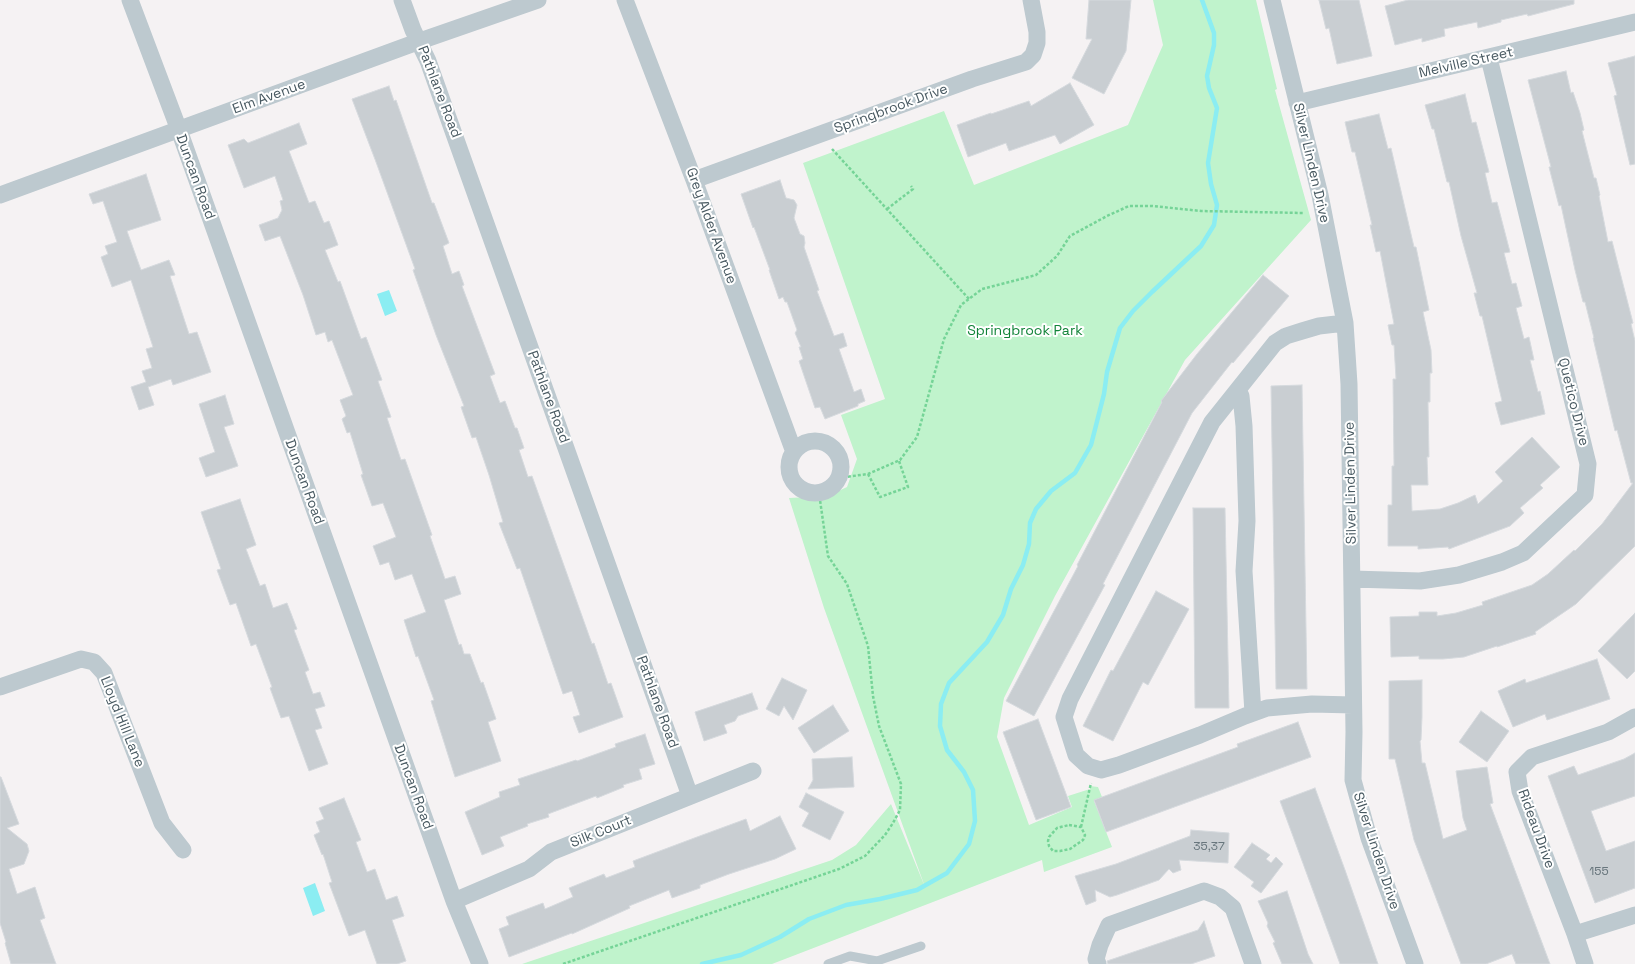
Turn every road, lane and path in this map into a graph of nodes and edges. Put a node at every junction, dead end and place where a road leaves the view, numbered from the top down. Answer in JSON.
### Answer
{"nodes":[{"id":1,"x":130,"y":0,"type":"edge"},
{"id":2,"x":402,"y":0,"type":"edge"},
{"id":3,"x":538,"y":0,"type":"edge"},
{"id":4,"x":625,"y":0,"type":"edge"},
{"id":5,"x":1031,"y":0,"type":"edge"},
{"id":6,"x":1272,"y":0,"type":"edge"},
{"id":7,"x":1635,"y":22,"type":"edge"},
{"id":8,"x":420,"y":41,"type":"junction"},
{"id":9,"x":1489,"y":58,"type":"junction"},
{"id":10,"x":1297,"y":102,"type":"junction"},
{"id":11,"x":178,"y":130,"type":"junction"},
{"id":12,"x":832,"y":149,"type":"dead end"},
{"id":13,"x":694,"y":180,"type":"junction"},
{"id":14,"x":911,"y":186,"type":"dead end"},
{"id":15,"x":0,"y":195,"type":"edge"},
{"id":16,"x":887,"y":209,"type":"junction"},
{"id":17,"x":1304,"y":213,"type":"dead end"},
{"id":18,"x":969,"y":299,"type":"junction"},
{"id":19,"x":1345,"y":323,"type":"junction"},
{"id":20,"x":1238,"y":390,"type":"junction"},
{"id":21,"x":794,"y":452,"type":"junction"},
{"id":22,"x":899,"y":461,"type":"junction"},
{"id":23,"x":868,"y":474,"type":"junction"},
{"id":24,"x":838,"y":478,"type":"junction"},
{"id":25,"x":819,"y":493,"type":"junction"},
{"id":26,"x":1352,"y":579,"type":"junction"},
{"id":27,"x":0,"y":687,"type":"edge"},
{"id":28,"x":1353,"y":705,"type":"junction"},
{"id":29,"x":1254,"y":713,"type":"junction"},
{"id":30,"x":1635,"y":717,"type":"edge"},
{"id":31,"x":753,"y":771,"type":"dead end"},
{"id":32,"x":1091,"y":783,"type":"dead end"},
{"id":33,"x":690,"y":796,"type":"junction"},
{"id":34,"x":1081,"y":827,"type":"junction"},
{"id":35,"x":183,"y":850,"type":"dead end"},
{"id":36,"x":454,"y":900,"type":"junction"},
{"id":37,"x":1635,"y":915,"type":"edge"},
{"id":38,"x":1575,"y":934,"type":"junction"},
{"id":39,"x":922,"y":946,"type":"dead end"},
{"id":40,"x":480,"y":964,"type":"edge"},
{"id":41,"x":563,"y":964,"type":"edge"},
{"id":42,"x":828,"y":964,"type":"edge"},
{"id":43,"x":1098,"y":964,"type":"edge"},
{"id":44,"x":1253,"y":964,"type":"edge"},
{"id":45,"x":1415,"y":964,"type":"edge"},
{"id":46,"x":1585,"y":964,"type":"edge"}],
"edges":[{"from":1,"to":11,"type":"street","name":"Duncan Road"},
{"from":2,"to":8,"type":"street","name":"Pathlane Road"},
{"from":3,"to":8,"type":"street","name":"Elm Avenue"},
{"from":4,"to":13,"type":"street","name":"Grey Alder Avenue"},
{"from":5,"to":13,"type":"street","name":"Springbrook Drive"},
{"from":6,"to":10,"type":"street","name":"Silver Linden Drive"},
{"from":7,"to":9,"type":"street","name":"Melville Street"},
{"from":8,"to":11,"type":"street","name":"Elm Avenue"},
{"from":8,"to":33,"type":"street","name":"Pathlane Road"},
{"from":9,"to":10,"type":"street","name":"Melville Street"},
{"from":9,"to":26,"type":"street","name":"Quetico Drive"},
{"from":10,"to":19,"type":"street","name":"Silver Linden Drive"},
{"from":11,"to":15,"type":"street","name":"Elm Avenue"},
{"from":11,"to":36,"type":"street","name":"Duncan Road"},
{"from":12,"to":16,"type":"path"},
{"from":13,"to":21,"type":"street","name":"Grey Alder Avenue"},
{"from":14,"to":16,"type":"path"},
{"from":16,"to":18,"type":"path"},
{"from":17,"to":18,"type":"path"},
{"from":18,"to":22,"type":"path"},
{"from":19,"to":20,"type":"street"},
{"from":19,"to":26,"type":"street","name":"Silver Linden Drive"},
{"from":20,"to":29,"type":"street"},
{"from":20,"to":29,"type":"street"},
{"from":21,"to":24,"type":"street"},
{"from":21,"to":25,"type":"street"},
{"from":22,"to":23,"type":"path"},
{"from":22,"to":23,"type":"path"},
{"from":23,"to":24,"type":"path"},
{"from":24,"to":25,"type":"street"},
{"from":25,"to":41,"type":"path"},
{"from":26,"to":28,"type":"street","name":"Silver Linden Drive"},
{"from":27,"to":35,"type":"street","name":"Lloyd Hill Lane"},
{"from":28,"to":29,"type":"street"},
{"from":28,"to":45,"type":"street","name":"Silver Linden Drive"},
{"from":30,"to":38,"type":"street","name":"Rideau Drive"},
{"from":31,"to":33,"type":"street","name":"Silk Court"},
{"from":32,"to":34,"type":"path"},
{"from":33,"to":36,"type":"street","name":"Silk Court"},
{"from":34,"to":34,"type":"path"},
{"from":36,"to":40,"type":"street","name":"Duncan Road"},
{"from":37,"to":38,"type":"street"},
{"from":38,"to":46,"type":"street","name":"Rideau Drive"},
{"from":39,"to":42,"type":"lane"},
{"from":43,"to":44,"type":"street"}]}
